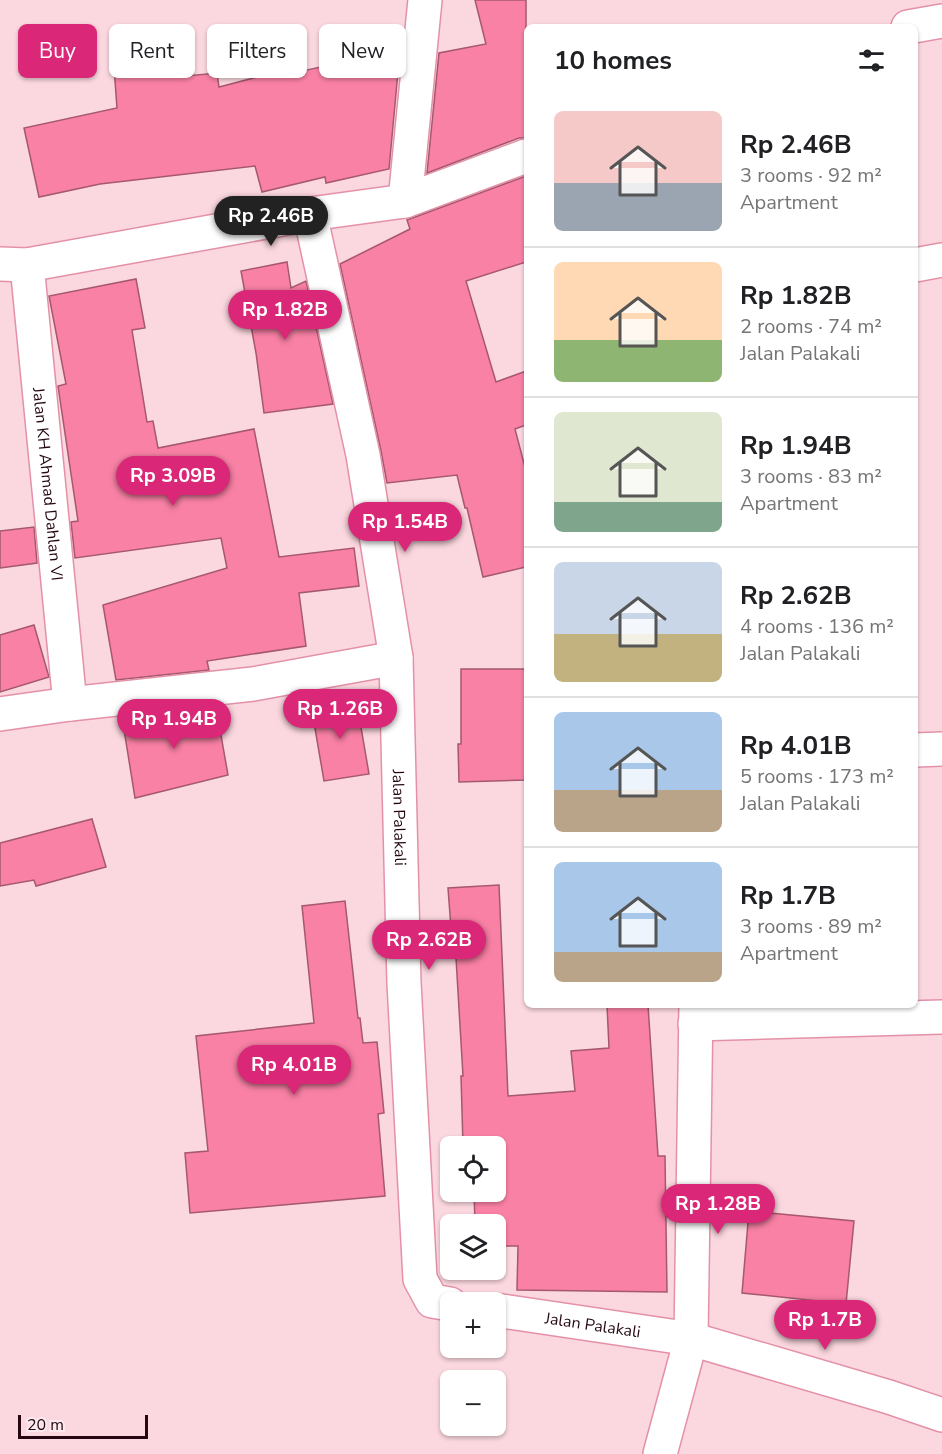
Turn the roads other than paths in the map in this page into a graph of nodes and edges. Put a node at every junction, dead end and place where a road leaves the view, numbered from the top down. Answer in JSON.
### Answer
{"nodes":[{"id":1,"x":425,"y":0,"type":"edge"},
{"id":2,"x":942,"y":21,"type":"edge"},
{"id":3,"x":918,"y":25,"type":"edge"},
{"id":4,"x":524,"y":157,"type":"edge"},
{"id":5,"x":405,"y":201,"type":"junction"},
{"id":6,"x":310,"y":214,"type":"junction"},
{"id":7,"x":942,"y":260,"type":"edge"},
{"id":8,"x":13,"y":264,"type":"edge"},
{"id":9,"x":918,"y":264,"type":"edge"},
{"id":10,"x":396,"y":658,"type":"junction"},
{"id":11,"x":70,"y":704,"type":"junction"},
{"id":12,"x":0,"y":714,"type":"edge"},
{"id":13,"x":942,"y":749,"type":"edge"},
{"id":14,"x":918,"y":750,"type":"edge"},
{"id":15,"x":696,"y":1015,"type":"edge"},
{"id":16,"x":942,"y":1017,"type":"edge"},
{"id":17,"x":440,"y":1302,"type":"edge"},
{"id":18,"x":506,"y":1312,"type":"edge"},
{"id":19,"x":691,"y":1339,"type":"junction"},
{"id":20,"x":942,"y":1415,"type":"edge"},
{"id":21,"x":660,"y":1454,"type":"edge"}],
"edges":[{"from":1,"to":5,"type":"street"},
{"from":2,"to":3,"type":"street"},
{"from":4,"to":5,"type":"street","name":"Jalan KH Ahmad Dahlan VI"},
{"from":5,"to":6,"type":"street","name":"Jalan KH Ahmad Dahlan VI"},
{"from":6,"to":8,"type":"street","name":"Jalan KH Ahmad Dahlan VI"},
{"from":6,"to":10,"type":"street","name":"Jalan Palakali"},
{"from":7,"to":9,"type":"street"},
{"from":8,"to":11,"type":"street","name":"Jalan KH Ahmad Dahlan VI"},
{"from":10,"to":11,"type":"street"},
{"from":10,"to":17,"type":"street","name":"Jalan Palakali"},
{"from":11,"to":12,"type":"street"},
{"from":13,"to":14,"type":"street"},
{"from":15,"to":16,"type":"street"},
{"from":15,"to":19,"type":"street"},
{"from":18,"to":19,"type":"street","name":"Jalan Palakali"},
{"from":19,"to":20,"type":"street","name":"Jalan Palakali"},
{"from":19,"to":21,"type":"street"}]}
